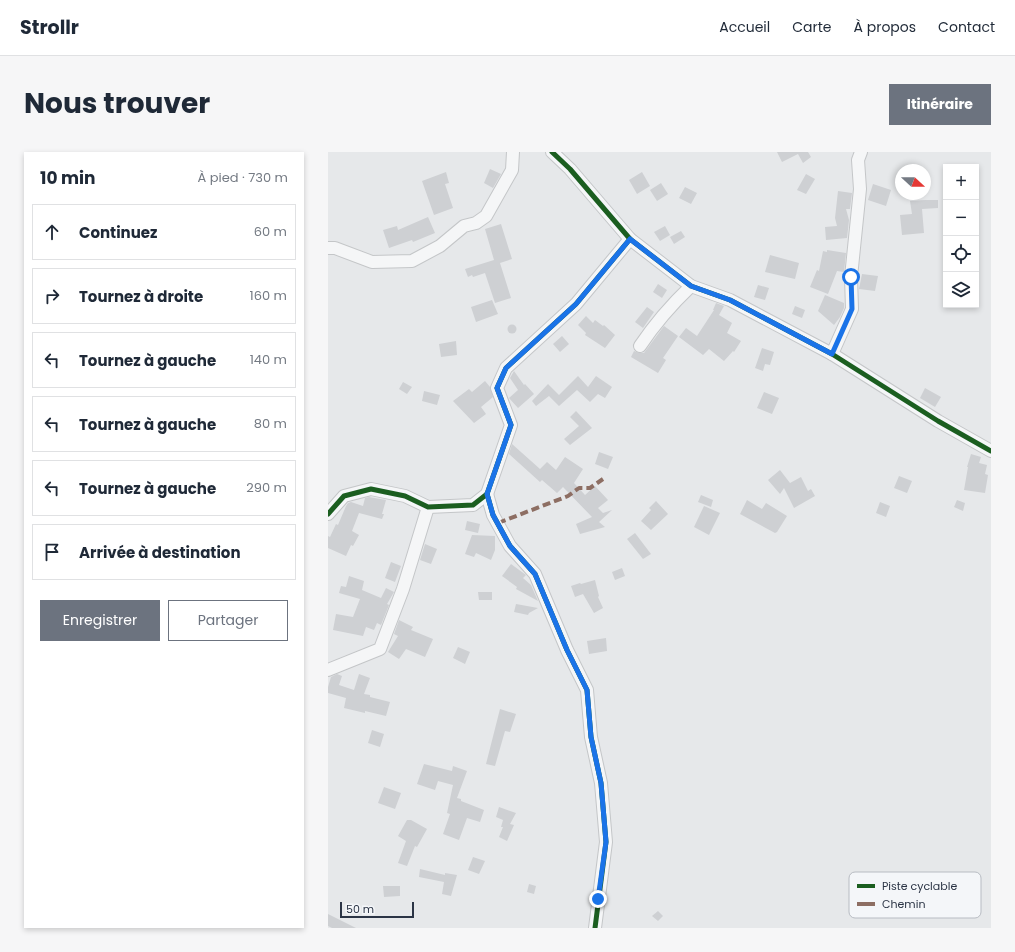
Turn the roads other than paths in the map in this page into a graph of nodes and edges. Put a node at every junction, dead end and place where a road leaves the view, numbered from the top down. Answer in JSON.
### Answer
{"nodes":[{"id":1,"x":513,"y":152,"type":"edge"},
{"id":2,"x":552,"y":152,"type":"edge"},
{"id":3,"x":860,"y":152,"type":"edge"},
{"id":4,"x":630,"y":239,"type":"junction"},
{"id":5,"x":328,"y":248,"type":"edge"},
{"id":6,"x":691,"y":286,"type":"junction"},
{"id":7,"x":640,"y":346,"type":"dead end"},
{"id":8,"x":832,"y":354,"type":"junction"},
{"id":9,"x":991,"y":451,"type":"edge"},
{"id":10,"x":487,"y":494,"type":"junction"},
{"id":11,"x":428,"y":507,"type":"junction"},
{"id":12,"x":328,"y":514,"type":"edge"},
{"id":13,"x":328,"y":670,"type":"edge"},
{"id":14,"x":595,"y":928,"type":"edge"}],
"edges":[{"from":1,"to":5,"type":"street"},
{"from":2,"to":4,"type":"street"},
{"from":3,"to":8,"type":"street"},
{"from":4,"to":6,"type":"street"},
{"from":4,"to":10,"type":"street"},
{"from":6,"to":7,"type":"street"},
{"from":6,"to":8,"type":"street"},
{"from":8,"to":9,"type":"street"},
{"from":10,"to":11,"type":"street"},
{"from":10,"to":14,"type":"street"},
{"from":11,"to":12,"type":"street"},
{"from":11,"to":13,"type":"street"}]}
